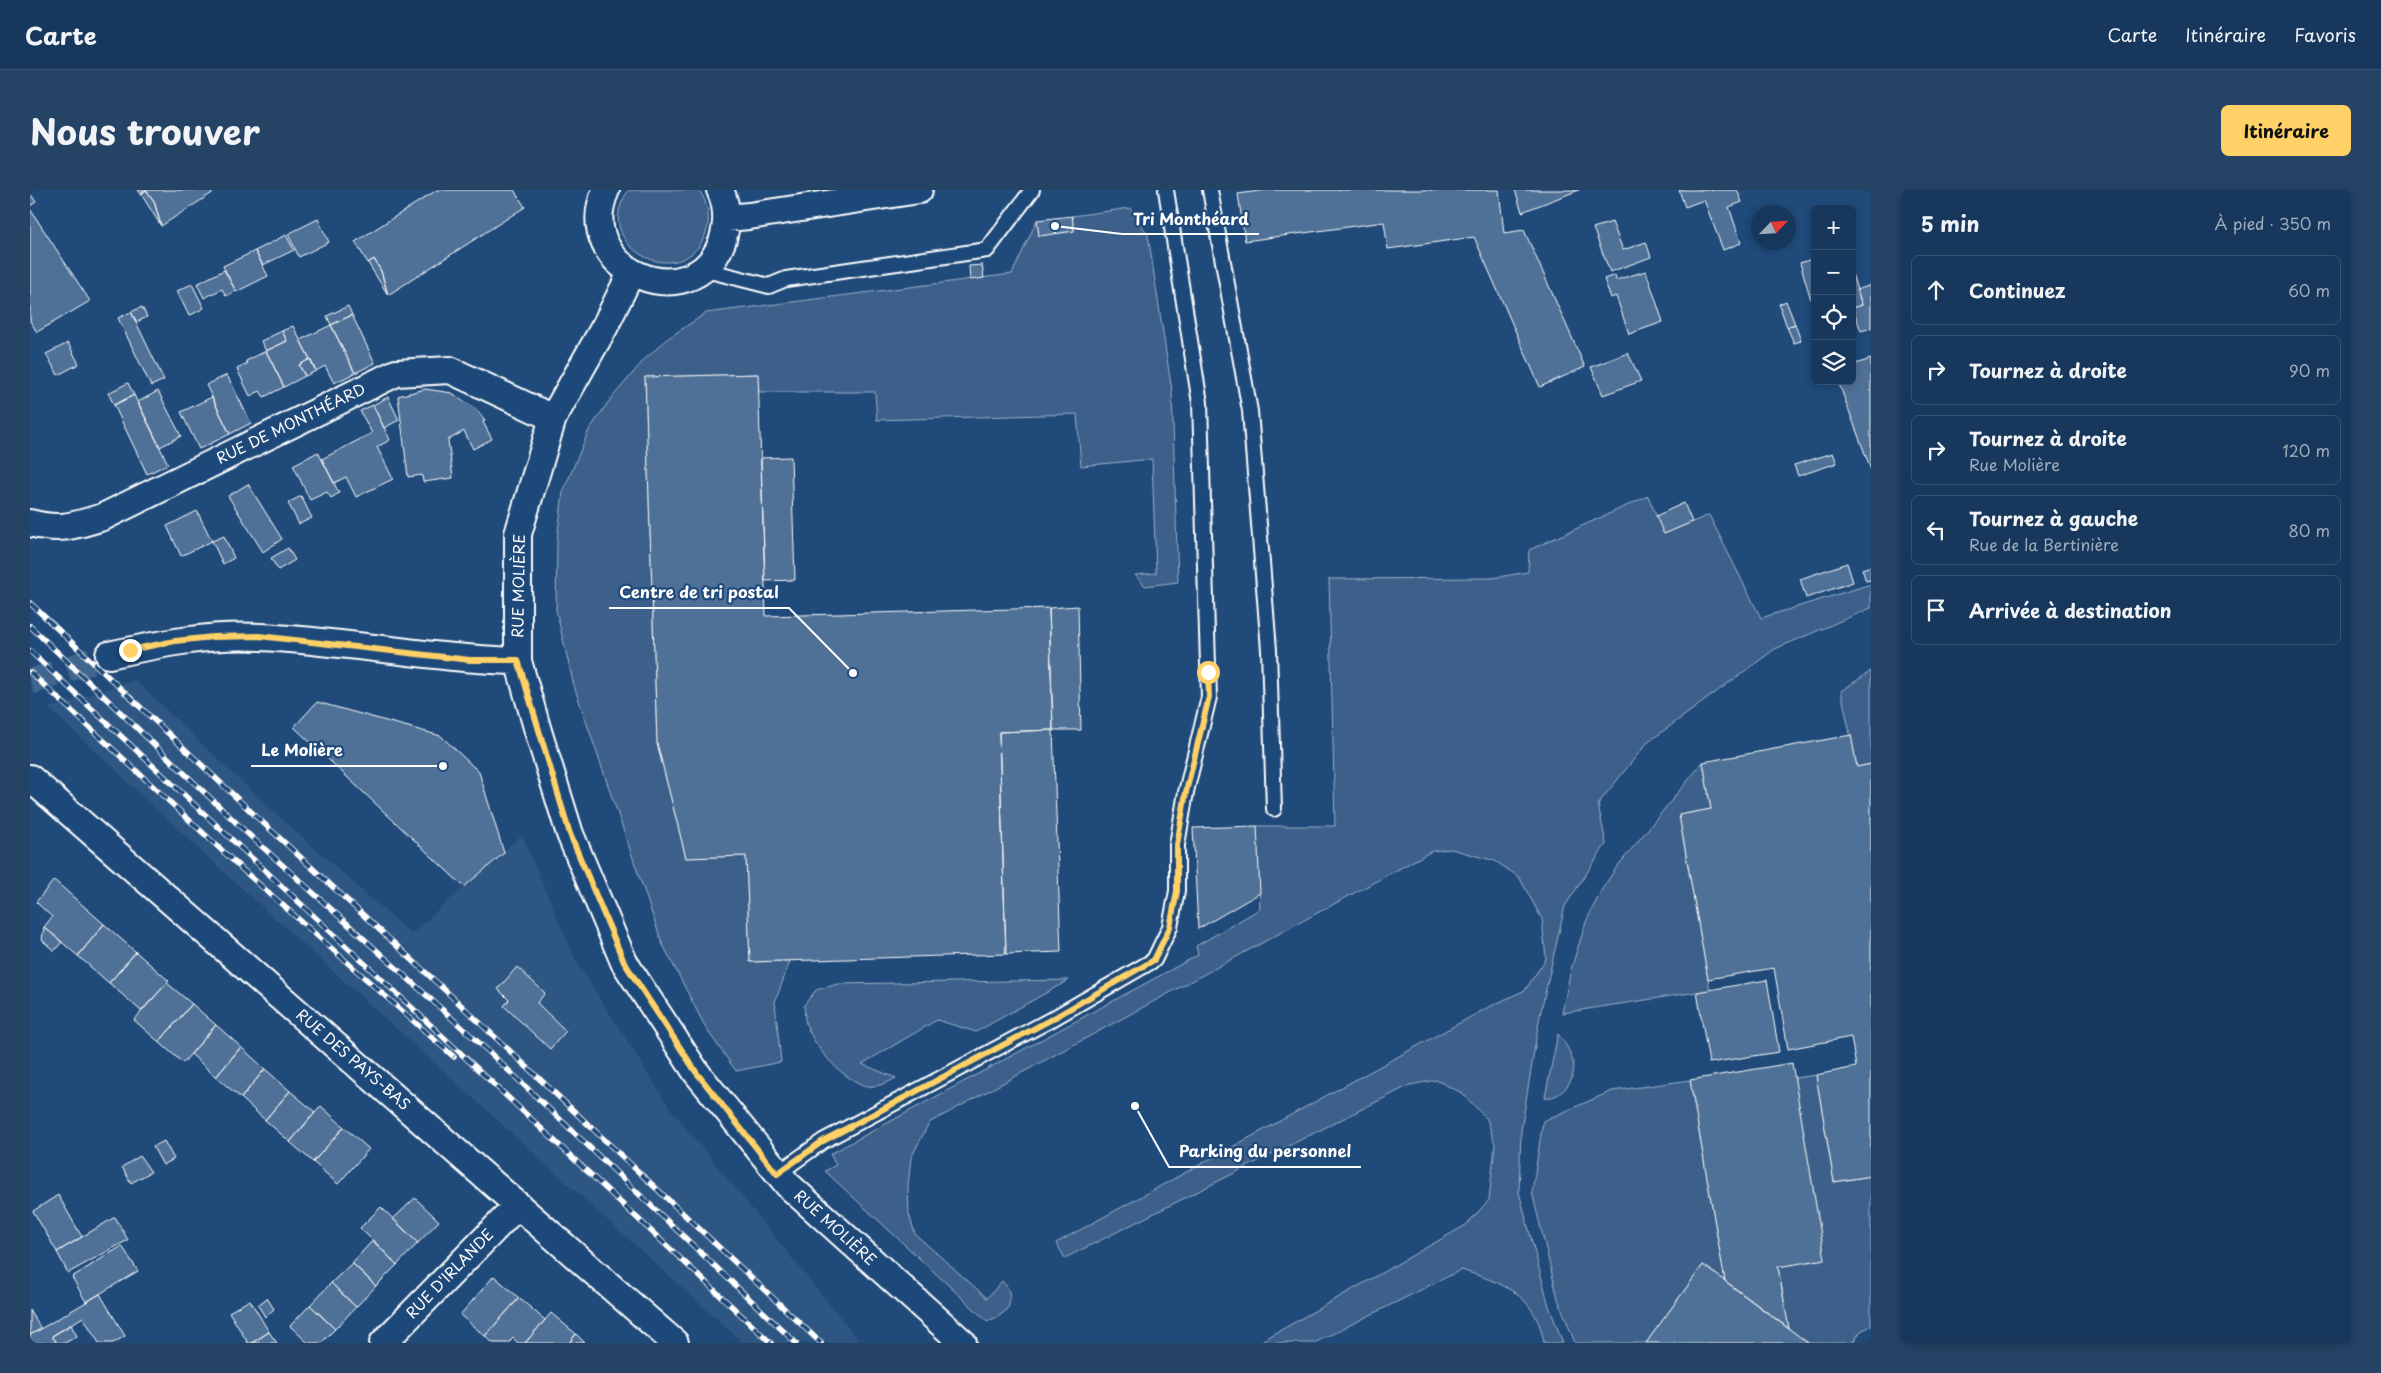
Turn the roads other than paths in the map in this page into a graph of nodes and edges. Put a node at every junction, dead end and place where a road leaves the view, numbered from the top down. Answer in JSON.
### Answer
{"nodes":[{"id":1,"x":606,"y":190,"type":"edge"},
{"id":2,"x":720,"y":190,"type":"edge"},
{"id":3,"x":919,"y":190,"type":"edge"},
{"id":4,"x":1032,"y":190,"type":"edge"},
{"id":5,"x":1166,"y":190,"type":"edge"},
{"id":6,"x":1210,"y":190,"type":"edge"},
{"id":7,"x":727,"y":218,"type":"junction"},
{"id":8,"x":702,"y":269,"type":"junction"},
{"id":9,"x":632,"y":274,"type":"junction"},
{"id":10,"x":553,"y":418,"type":"junction"},
{"id":11,"x":30,"y":523,"type":"edge"},
{"id":12,"x":109,"y":655,"type":"tunnel mouth"},
{"id":13,"x":518,"y":660,"type":"junction"},
{"id":14,"x":30,"y":778,"type":"edge"},
{"id":15,"x":1274,"y":809,"type":"dead end"},
{"id":16,"x":777,"y":1174,"type":"junction"},
{"id":17,"x":518,"y":1205,"type":"junction"},
{"id":18,"x":383,"y":1343,"type":"edge"},
{"id":19,"x":675,"y":1343,"type":"edge"},
{"id":20,"x":963,"y":1343,"type":"edge"}],
"edges":[{"from":1,"to":9,"type":"street"},
{"from":2,"to":7,"type":"street"},
{"from":3,"to":7,"type":"street"},
{"from":4,"to":8,"type":"lane"},
{"from":5,"to":16,"type":"lane"},
{"from":6,"to":15,"type":"lane"},
{"from":7,"to":8,"type":"street"},
{"from":8,"to":9,"type":"street"},
{"from":9,"to":10,"type":"street","name":"RUE MOLIÈRE"},
{"from":10,"to":11,"type":"street","name":"RUE DE MONTHÉARD"},
{"from":10,"to":13,"type":"street","name":"RUE MOLIÈRE"},
{"from":12,"to":13,"type":"street"},
{"from":13,"to":16,"type":"street","name":"RUE MOLIÈRE"},
{"from":14,"to":17,"type":"street","name":"RUE DES PAYS-BAS"},
{"from":16,"to":20,"type":"street","name":"RUE MOLIÈRE"},
{"from":17,"to":18,"type":"street","name":"RUE D'IRLANDE"},
{"from":17,"to":19,"type":"street","name":"RUE DES PAYS-BAS"}]}
